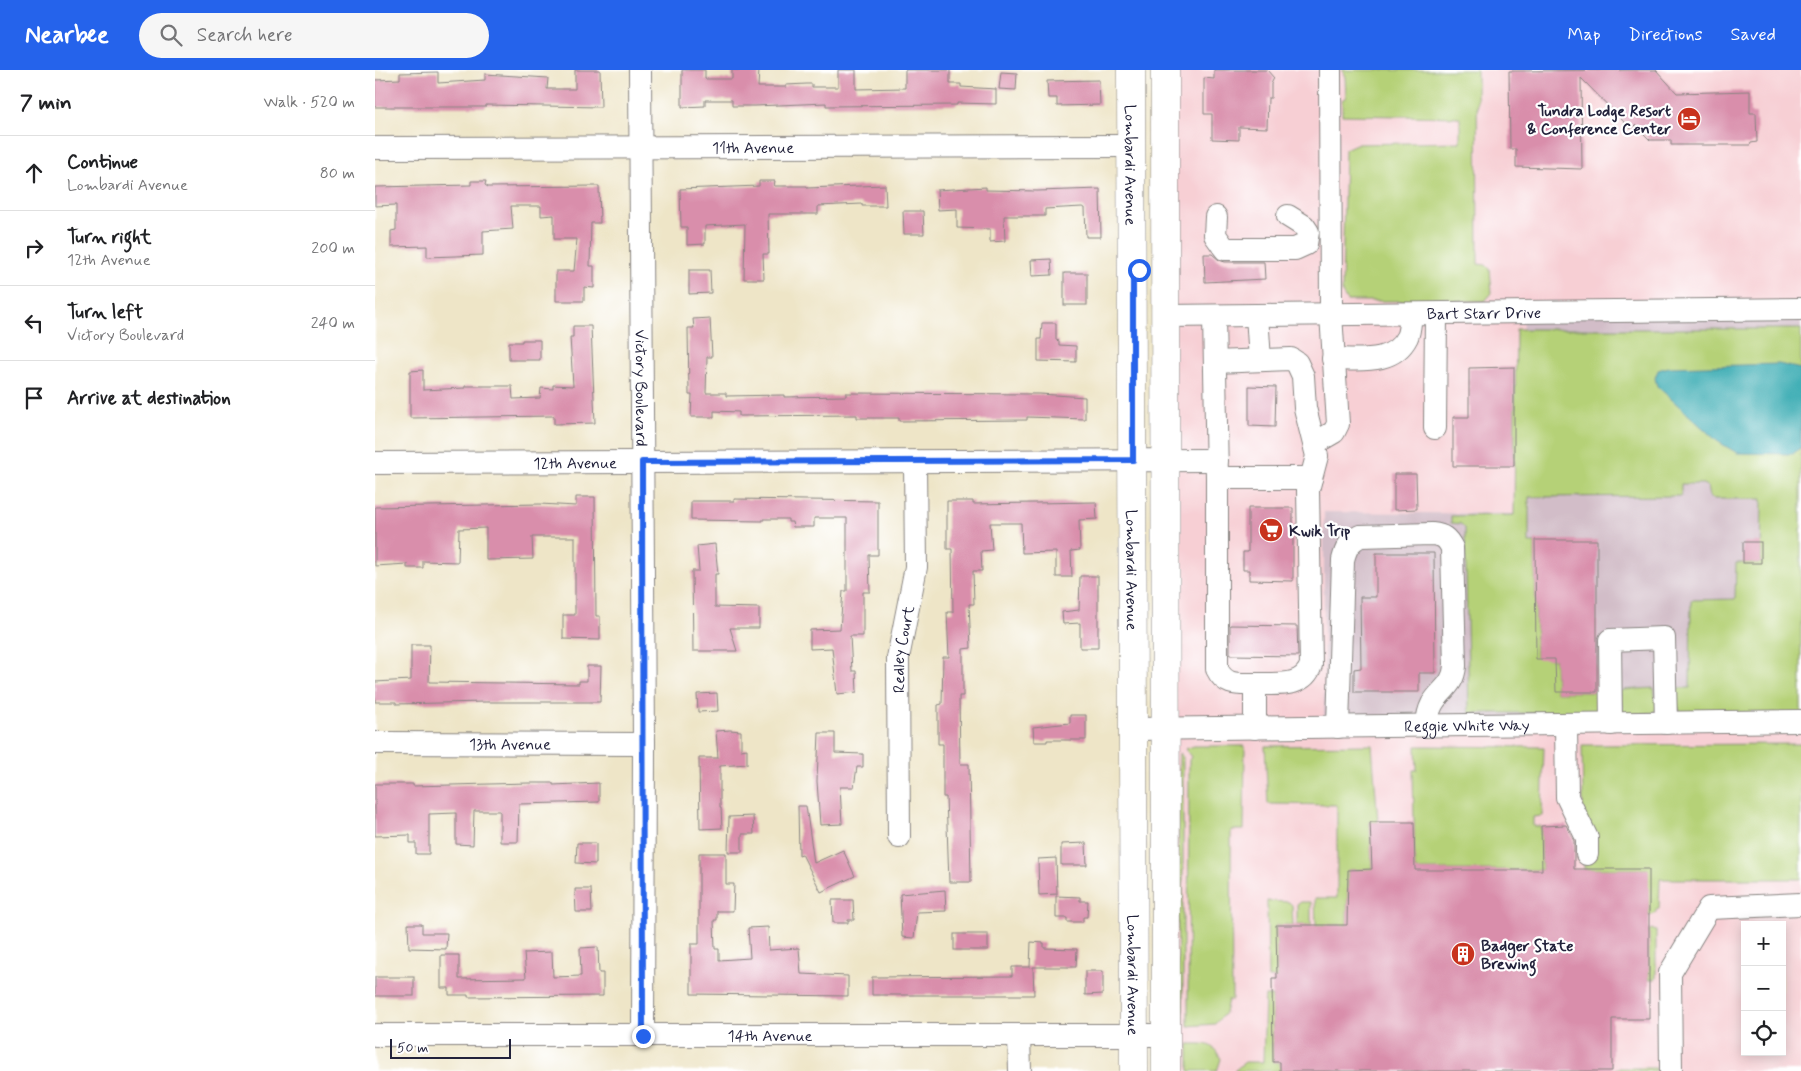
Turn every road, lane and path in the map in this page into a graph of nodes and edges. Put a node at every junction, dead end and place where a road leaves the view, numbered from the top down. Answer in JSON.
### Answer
{"nodes":[{"id":1,"x":639,"y":70,"type":"edge"},
{"id":2,"x":1131,"y":70,"type":"edge"},
{"id":3,"x":1165,"y":70,"type":"edge"},
{"id":4,"x":1331,"y":70,"type":"edge"},
{"id":5,"x":1131,"y":146,"type":"junction"},
{"id":6,"x":639,"y":147,"type":"junction"},
{"id":7,"x":375,"y":148,"type":"edge"},
{"id":8,"x":1288,"y":216,"type":"dead end"},
{"id":9,"x":1216,"y":217,"type":"dead end"},
{"id":10,"x":1133,"y":265,"type":"junction"},
{"id":11,"x":1801,"y":308,"type":"edge"},
{"id":12,"x":1331,"y":314,"type":"junction"},
{"id":13,"x":1411,"y":314,"type":"junction"},
{"id":14,"x":1436,"y":314,"type":"junction"},
{"id":15,"x":1257,"y":315,"type":"junction"},
{"id":16,"x":1166,"y":316,"type":"junction"},
{"id":17,"x":1214,"y":316,"type":"junction"},
{"id":18,"x":1333,"y":359,"type":"junction"},
{"id":19,"x":1260,"y":360,"type":"junction"},
{"id":20,"x":1215,"y":362,"type":"junction"},
{"id":21,"x":1435,"y":428,"type":"dead end"},
{"id":22,"x":1315,"y":443,"type":"junction"},
{"id":23,"x":1133,"y":460,"type":"junction"},
{"id":24,"x":1165,"y":460,"type":"junction"},
{"id":25,"x":642,"y":462,"type":"junction"},
{"id":26,"x":915,"y":462,"type":"junction"},
{"id":27,"x":375,"y":463,"type":"edge"},
{"id":28,"x":1217,"y":469,"type":"junction"},
{"id":29,"x":1311,"y":478,"type":"junction"},
{"id":30,"x":1255,"y":684,"type":"junction"},
{"id":31,"x":1801,"y":721,"type":"edge"},
{"id":32,"x":1666,"y":723,"type":"junction"},
{"id":33,"x":1566,"y":724,"type":"junction"},
{"id":34,"x":1611,"y":724,"type":"junction"},
{"id":35,"x":1427,"y":726,"type":"junction"},
{"id":36,"x":1338,"y":727,"type":"junction"},
{"id":37,"x":1255,"y":728,"type":"junction"},
{"id":38,"x":1133,"y":729,"type":"junction"},
{"id":39,"x":1166,"y":729,"type":"junction"},
{"id":40,"x":375,"y":744,"type":"edge"},
{"id":41,"x":644,"y":744,"type":"junction"},
{"id":42,"x":899,"y":838,"type":"dead end"},
{"id":43,"x":1587,"y":854,"type":"dead end"},
{"id":44,"x":1801,"y":904,"type":"edge"},
{"id":45,"x":375,"y":1035,"type":"edge"},
{"id":46,"x":1166,"y":1035,"type":"junction"},
{"id":47,"x":643,"y":1036,"type":"junction"},
{"id":48,"x":1019,"y":1036,"type":"junction"},
{"id":49,"x":1134,"y":1036,"type":"junction"},
{"id":50,"x":1020,"y":1071,"type":"edge"},
{"id":51,"x":1134,"y":1071,"type":"edge"},
{"id":52,"x":1166,"y":1071,"type":"edge"},
{"id":53,"x":1671,"y":1071,"type":"edge"}],
"edges":[{"from":1,"to":6,"type":"street","name":"Victory Boulevard"},
{"from":2,"to":5,"type":"main road","name":"Lombardi Avenue"},
{"from":3,"to":16,"type":"main road","name":"Lombardi Avenue"},
{"from":4,"to":12,"type":"street"},
{"from":5,"to":6,"type":"street","name":"11th Avenue"},
{"from":5,"to":10,"type":"main road","name":"Lombardi Avenue"},
{"from":6,"to":7,"type":"street","name":"11th Avenue"},
{"from":6,"to":25,"type":"street","name":"Victory Boulevard"},
{"from":8,"to":9,"type":"street"},
{"from":10,"to":16,"type":"main road"},
{"from":10,"to":23,"type":"main road","name":"Lombardi Avenue"},
{"from":11,"to":14,"type":"street","name":"Bart Starr Drive"},
{"from":12,"to":13,"type":"street","name":"Bart Starr Drive"},
{"from":12,"to":15,"type":"street","name":"Bart Starr Drive"},
{"from":12,"to":18,"type":"street"},
{"from":13,"to":14,"type":"street","name":"Bart Starr Drive"},
{"from":13,"to":18,"type":"street"},
{"from":14,"to":21,"type":"street"},
{"from":15,"to":17,"type":"street","name":"Bart Starr Drive"},
{"from":15,"to":19,"type":"street"},
{"from":16,"to":17,"type":"street","name":"Bart Starr Drive"},
{"from":16,"to":24,"type":"main road","name":"Lombardi Avenue"},
{"from":17,"to":20,"type":"street"},
{"from":18,"to":22,"type":"street"},
{"from":19,"to":20,"type":"street"},
{"from":19,"to":22,"type":"street"},
{"from":20,"to":28,"type":"street"},
{"from":22,"to":29,"type":"street"},
{"from":23,"to":24,"type":"street","name":"12th Avenue"},
{"from":23,"to":26,"type":"street","name":"12th Avenue"},
{"from":23,"to":38,"type":"main road","name":"Lombardi Avenue"},
{"from":24,"to":28,"type":"street","name":"12th Avenue"},
{"from":24,"to":39,"type":"main road","name":"Lombardi Avenue"},
{"from":25,"to":26,"type":"street","name":"12th Avenue"},
{"from":25,"to":27,"type":"street","name":"12th Avenue"},
{"from":25,"to":41,"type":"street","name":"Victory Boulevard"},
{"from":26,"to":42,"type":"street","name":"Redley Court"},
{"from":28,"to":29,"type":"street","name":"12th Avenue"},
{"from":28,"to":30,"type":"street"},
{"from":29,"to":30,"type":"street"},
{"from":30,"to":37,"type":"street"},
{"from":31,"to":32,"type":"street","name":"Reggie White Way"},
{"from":32,"to":34,"type":"street","name":"Reggie White Way"},
{"from":32,"to":34,"type":"street"},
{"from":33,"to":34,"type":"street","name":"Reggie White Way"},
{"from":33,"to":35,"type":"street","name":"Reggie White Way"},
{"from":33,"to":43,"type":"street"},
{"from":35,"to":36,"type":"street","name":"Reggie White Way"},
{"from":35,"to":36,"type":"street"},
{"from":36,"to":37,"type":"street","name":"Reggie White Way"},
{"from":37,"to":39,"type":"street","name":"Reggie White Way"},
{"from":38,"to":39,"type":"street","name":"Reggie White Way"},
{"from":38,"to":49,"type":"main road","name":"Lombardi Avenue"},
{"from":39,"to":46,"type":"main road","name":"Lombardi Avenue"},
{"from":40,"to":41,"type":"street","name":"13th Avenue"},
{"from":41,"to":47,"type":"street","name":"Victory Boulevard"},
{"from":44,"to":53,"type":"street"},
{"from":45,"to":47,"type":"street","name":"14th Avenue"},
{"from":46,"to":49,"type":"street","name":"14th Avenue"},
{"from":46,"to":52,"type":"main road","name":"Lombardi Avenue"},
{"from":47,"to":48,"type":"street","name":"14th Avenue"},
{"from":48,"to":49,"type":"street","name":"14th Avenue"},
{"from":48,"to":50,"type":"street"},
{"from":49,"to":51,"type":"main road","name":"Lombardi Avenue"}]}
